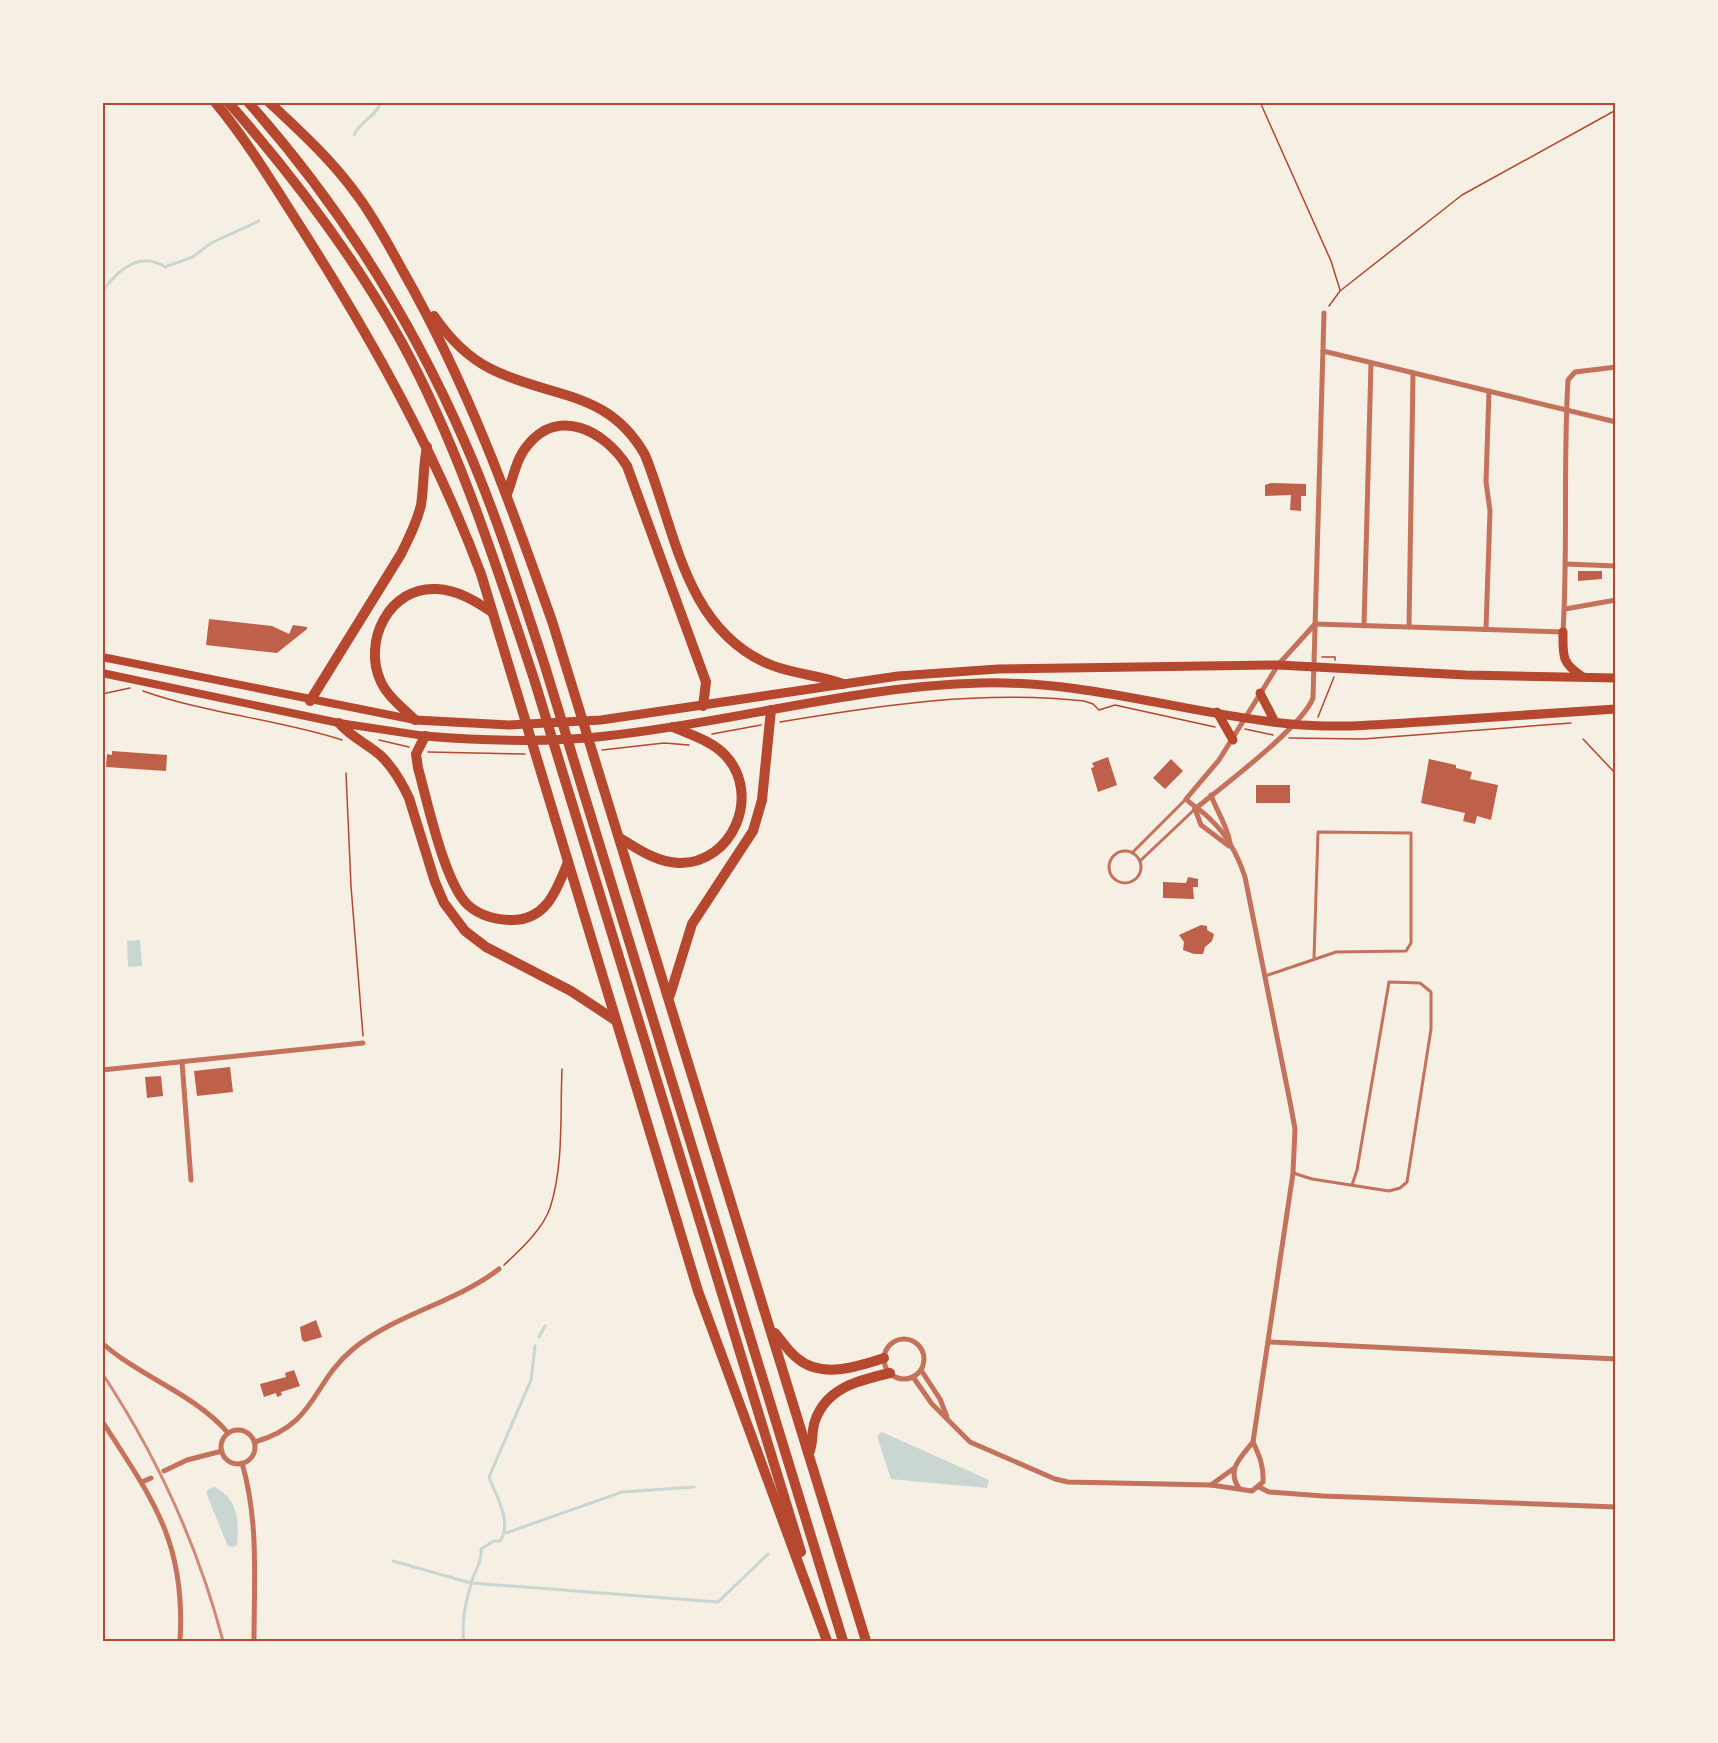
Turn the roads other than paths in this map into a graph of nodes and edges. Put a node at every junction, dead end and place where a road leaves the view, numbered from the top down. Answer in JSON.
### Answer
{"nodes":[{"id":1,"x":215,"y":102,"type":"edge"},
{"id":2,"x":228,"y":102,"type":"edge"},
{"id":3,"x":248,"y":102,"type":"edge"},
{"id":4,"x":269,"y":102,"type":"edge"},
{"id":5,"x":419,"y":300,"type":"junction"},
{"id":6,"x":1324,"y":313,"type":"road end"},
{"id":7,"x":1323,"y":351,"type":"junction"},
{"id":8,"x":1371,"y":363,"type":"junction"},
{"id":9,"x":1616,"y":368,"type":"edge"},
{"id":10,"x":1413,"y":373,"type":"junction"},
{"id":11,"x":1489,"y":391,"type":"junction"},
{"id":12,"x":1566,"y":410,"type":"junction"},
{"id":13,"x":1616,"y":423,"type":"edge"},
{"id":14,"x":427,"y":446,"type":"junction"},
{"id":15,"x":507,"y":494,"type":"junction"},
{"id":16,"x":1566,"y":564,"type":"junction"},
{"id":17,"x":1616,"y":566,"type":"edge"},
{"id":18,"x":1616,"y":600,"type":"edge"},
{"id":19,"x":102,"y":601,"type":"edge"},
{"id":20,"x":102,"y":608,"type":"edge"},
{"id":21,"x":1565,"y":609,"type":"junction"},
{"id":22,"x":492,"y":612,"type":"junction"},
{"id":23,"x":1315,"y":624,"type":"junction"},
{"id":24,"x":1364,"y":626,"type":"junction"},
{"id":25,"x":1409,"y":627,"type":"junction"},
{"id":26,"x":1486,"y":629,"type":"junction"},
{"id":27,"x":1563,"y":632,"type":"junction"},
{"id":28,"x":102,"y":657,"type":"edge"},
{"id":29,"x":1315,"y":662,"type":"junction"},
{"id":30,"x":1278,"y":665,"type":"junction"},
{"id":31,"x":102,"y":673,"type":"edge"},
{"id":32,"x":1583,"y":677,"type":"junction"},
{"id":33,"x":1616,"y":678,"type":"edge"},
{"id":34,"x":843,"y":684,"type":"junction"},
{"id":35,"x":1260,"y":693,"type":"junction"},
{"id":36,"x":310,"y":701,"type":"junction"},
{"id":37,"x":703,"y":706,"type":"junction"},
{"id":38,"x":1616,"y":709,"type":"edge"},
{"id":39,"x":771,"y":710,"type":"junction"},
{"id":40,"x":1217,"y":712,"type":"junction"},
{"id":41,"x":1247,"y":717,"type":"junction"},
{"id":42,"x":415,"y":720,"type":"junction"},
{"id":43,"x":1275,"y":722,"type":"junction"},
{"id":44,"x":339,"y":723,"type":"junction"},
{"id":45,"x":1292,"y":724,"type":"junction"},
{"id":46,"x":673,"y":727,"type":"junction"},
{"id":47,"x":425,"y":736,"type":"junction"},
{"id":48,"x":1233,"y":740,"type":"junction"},
{"id":49,"x":1211,"y":795,"type":"junction"},
{"id":50,"x":1186,"y":799,"type":"junction"},
{"id":51,"x":1195,"y":809,"type":"junction"},
{"id":52,"x":620,"y":838,"type":"junction"},
{"id":53,"x":1231,"y":847,"type":"junction"},
{"id":54,"x":1132,"y":853,"type":"junction"},
{"id":55,"x":1140,"y":861,"type":"junction"},
{"id":56,"x":568,"y":862,"type":"junction"},
{"id":57,"x":1314,"y":958,"type":"junction"},
{"id":58,"x":1265,"y":976,"type":"junction"},
{"id":59,"x":670,"y":995,"type":"junction"},
{"id":60,"x":615,"y":1020,"type":"junction"},
{"id":61,"x":363,"y":1043,"type":"road end"},
{"id":62,"x":182,"y":1062,"type":"junction"},
{"id":63,"x":102,"y":1070,"type":"edge"},
{"id":64,"x":1293,"y":1173,"type":"junction"},
{"id":65,"x":191,"y":1180,"type":"dead end"},
{"id":66,"x":1352,"y":1185,"type":"junction"},
{"id":67,"x":499,"y":1269,"type":"road end"},
{"id":68,"x":771,"y":1330,"type":"junction"},
{"id":69,"x":1268,"y":1342,"type":"junction"},
{"id":70,"x":102,"y":1343,"type":"edge"},
{"id":71,"x":884,"y":1358,"type":"junction"},
{"id":72,"x":1616,"y":1359,"type":"edge"},
{"id":73,"x":921,"y":1370,"type":"junction"},
{"id":74,"x":890,"y":1373,"type":"junction"},
{"id":75,"x":913,"y":1377,"type":"junction"},
{"id":76,"x":948,"y":1418,"type":"junction"},
{"id":77,"x":102,"y":1421,"type":"edge"},
{"id":78,"x":228,"y":1433,"type":"junction"},
{"id":79,"x":255,"y":1442,"type":"junction"},
{"id":80,"x":1252,"y":1442,"type":"junction"},
{"id":81,"x":222,"y":1451,"type":"junction"},
{"id":82,"x":809,"y":1453,"type":"junction"},
{"id":83,"x":242,"y":1463,"type":"junction"},
{"id":84,"x":1233,"y":1469,"type":"junction"},
{"id":85,"x":164,"y":1471,"type":"dead end"},
{"id":86,"x":151,"y":1478,"type":"dead end"},
{"id":87,"x":142,"y":1482,"type":"junction"},
{"id":88,"x":1211,"y":1485,"type":"junction"},
{"id":89,"x":1259,"y":1486,"type":"junction"},
{"id":90,"x":1239,"y":1488,"type":"junction"},
{"id":91,"x":1616,"y":1507,"type":"edge"},
{"id":92,"x":180,"y":1641,"type":"edge"},
{"id":93,"x":254,"y":1641,"type":"edge"},
{"id":94,"x":827,"y":1641,"type":"edge"},
{"id":95,"x":843,"y":1641,"type":"edge"},
{"id":96,"x":866,"y":1641,"type":"edge"}],
"edges":[{"from":1,"to":14,"type":"highway"},
{"from":2,"to":94,"type":"highway"},
{"from":3,"to":95,"type":"highway"},
{"from":4,"to":5,"type":"highway"},
{"from":5,"to":15,"type":"highway"},
{"from":5,"to":34,"type":"highway"},
{"from":6,"to":7,"type":"street"},
{"from":7,"to":8,"type":"street"},
{"from":7,"to":23,"type":"street"},
{"from":8,"to":10,"type":"street"},
{"from":8,"to":24,"type":"street"},
{"from":9,"to":12,"type":"street"},
{"from":10,"to":11,"type":"street"},
{"from":10,"to":25,"type":"street"},
{"from":11,"to":12,"type":"street"},
{"from":11,"to":26,"type":"street"},
{"from":12,"to":13,"type":"street"},
{"from":12,"to":16,"type":"street"},
{"from":14,"to":22,"type":"highway"},
{"from":14,"to":36,"type":"highway"},
{"from":15,"to":37,"type":"highway"},
{"from":15,"to":52,"type":"highway"},
{"from":16,"to":17,"type":"street"},
{"from":16,"to":21,"type":"street"},
{"from":18,"to":21,"type":"street"},
{"from":19,"to":20,"type":"street"},
{"from":21,"to":27,"type":"street"},
{"from":22,"to":42,"type":"highway"},
{"from":22,"to":56,"type":"highway"},
{"from":23,"to":24,"type":"street"},
{"from":23,"to":29,"type":"street"},
{"from":23,"to":30,"type":"street"},
{"from":24,"to":25,"type":"street"},
{"from":25,"to":26,"type":"street"},
{"from":26,"to":27,"type":"street"},
{"from":27,"to":32,"type":"main road"},
{"from":28,"to":36,"type":"main road"},
{"from":29,"to":30,"type":"main road"},
{"from":29,"to":32,"type":"main road"},
{"from":29,"to":45,"type":"street"},
{"from":30,"to":34,"type":"main road"},
{"from":30,"to":35,"type":"street"},
{"from":31,"to":44,"type":"main road"},
{"from":32,"to":33,"type":"main road"},
{"from":34,"to":37,"type":"main road"},
{"from":35,"to":41,"type":"street"},
{"from":35,"to":43,"type":"main road"},
{"from":36,"to":42,"type":"main road"},
{"from":37,"to":42,"type":"main road"},
{"from":38,"to":45,"type":"main road"},
{"from":39,"to":40,"type":"main road"},
{"from":39,"to":46,"type":"main road"},
{"from":39,"to":59,"type":"highway"},
{"from":40,"to":41,"type":"main road"},
{"from":40,"to":48,"type":"main road"},
{"from":41,"to":43,"type":"main road"},
{"from":41,"to":48,"type":"street"},
{"from":43,"to":45,"type":"main road"},
{"from":44,"to":47,"type":"main road"},
{"from":44,"to":60,"type":"highway"},
{"from":45,"to":49,"type":"street"},
{"from":46,"to":47,"type":"main road"},
{"from":46,"to":52,"type":"highway"},
{"from":47,"to":56,"type":"highway"},
{"from":48,"to":50,"type":"street"},
{"from":49,"to":51,"type":"street"},
{"from":49,"to":53,"type":"street"},
{"from":50,"to":51,"type":"street"},
{"from":50,"to":54,"type":"lane"},
{"from":51,"to":53,"type":"street"},
{"from":51,"to":53,"type":"street"},
{"from":51,"to":55,"type":"lane"},
{"from":52,"to":59,"type":"highway"},
{"from":53,"to":58,"type":"street"},
{"from":54,"to":55,"type":"lane"},
{"from":54,"to":55,"type":"lane"},
{"from":56,"to":60,"type":"highway"},
{"from":57,"to":57,"type":"lane"},
{"from":57,"to":58,"type":"lane"},
{"from":58,"to":64,"type":"street"},
{"from":59,"to":68,"type":"highway"},
{"from":60,"to":94,"type":"highway"},
{"from":61,"to":62,"type":"street"},
{"from":62,"to":63,"type":"street"},
{"from":62,"to":65,"type":"street"},
{"from":64,"to":66,"type":"lane"},
{"from":64,"to":69,"type":"street"},
{"from":66,"to":66,"type":"lane"},
{"from":67,"to":79,"type":"street"},
{"from":68,"to":71,"type":"highway"},
{"from":68,"to":82,"type":"highway"},
{"from":69,"to":72,"type":"street"},
{"from":69,"to":80,"type":"street"},
{"from":70,"to":78,"type":"street"},
{"from":71,"to":73,"type":"street"},
{"from":71,"to":74,"type":"street"},
{"from":73,"to":75,"type":"street"},
{"from":73,"to":76,"type":"street"},
{"from":74,"to":75,"type":"street"},
{"from":74,"to":82,"type":"highway"},
{"from":75,"to":76,"type":"street"},
{"from":76,"to":88,"type":"street"},
{"from":77,"to":87,"type":"street"},
{"from":78,"to":79,"type":"street"},
{"from":78,"to":81,"type":"street"},
{"from":79,"to":83,"type":"street"},
{"from":80,"to":84,"type":"street"},
{"from":80,"to":89,"type":"street"},
{"from":81,"to":83,"type":"street"},
{"from":81,"to":85,"type":"street"},
{"from":82,"to":96,"type":"highway"},
{"from":83,"to":93,"type":"street"},
{"from":84,"to":88,"type":"street"},
{"from":84,"to":90,"type":"street"},
{"from":86,"to":87,"type":"street"},
{"from":87,"to":92,"type":"street"},
{"from":88,"to":90,"type":"street"},
{"from":89,"to":90,"type":"street"},
{"from":89,"to":91,"type":"street"}]}
